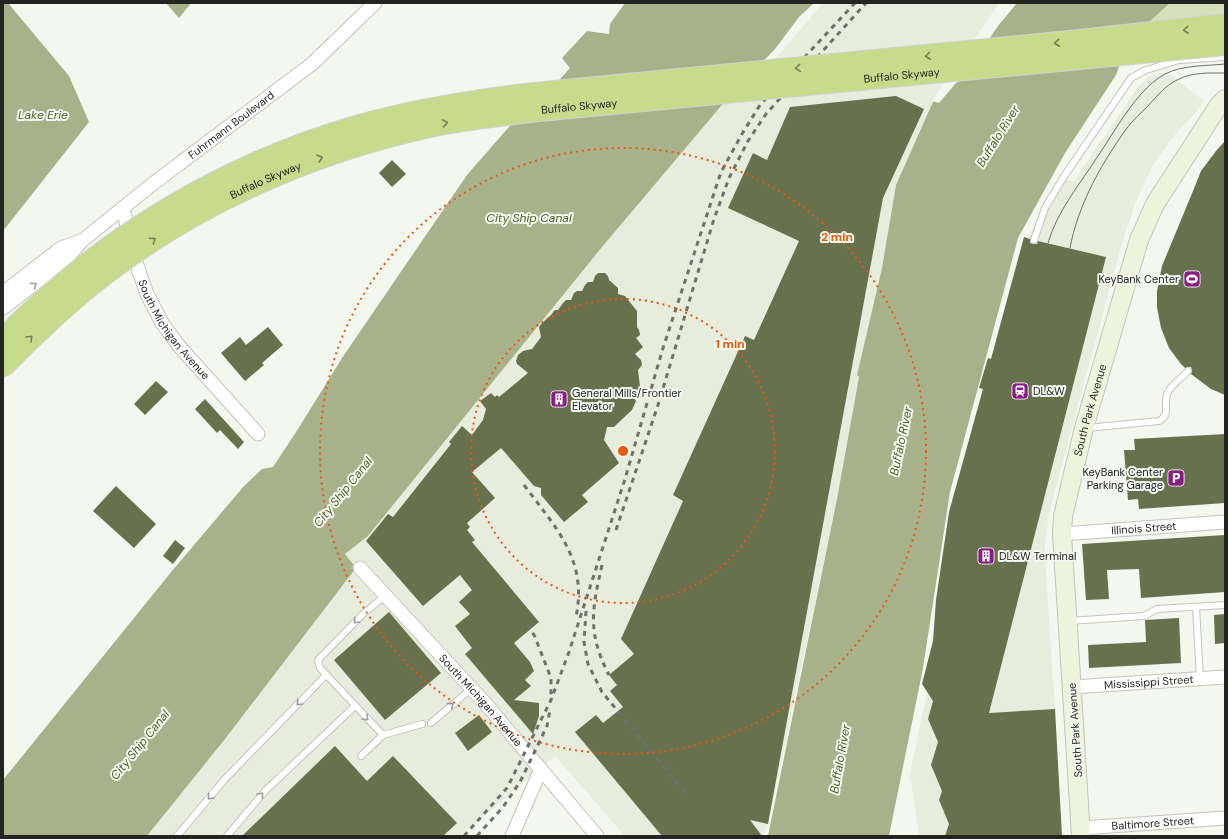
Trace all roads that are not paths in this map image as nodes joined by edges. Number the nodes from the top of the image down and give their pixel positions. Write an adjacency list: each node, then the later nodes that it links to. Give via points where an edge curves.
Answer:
1 (375, 3): 6 (street, Fuhrmann Boulevard, via 313,63)
2 (1225, 25): 11 (highway, Buffalo Skyway, one-way to 11, bridge, via 524,95 449,105 401,115 307,143 232,175 176,204 68,279)
3 (1225, 44): 12 (highway, Buffalo Skyway, one-way to 3, bridge, via 31,337 90,285 161,234 241,191 303,164 397,134 440,124 539,110)
4 (1225, 58): 8 (lane, via 1179,60 1146,70 1131,78 1059,184 1045,208)
5 (1222, 102): 14 (street, South Park Avenue, via 1155,204 1139,240)
6 (123, 208): 7 (street, Fuhrmann Boulevard); 15 (street, South Michigan Avenue, via 134,257 147,294 162,323 179,346)
7 (83, 240): 9 (street, Fuhrmann Boulevard, via 61,248); 10 (street, Fuhrmann Boulevard, one-way to 7, via 65,260)
8 (1034, 240)
9 (3, 293)
10 (3, 308)
11 (3, 340)
12 (3, 366)
13 (1188, 371): 14 (lane, via 1168,391 1163,419)
14 (1084, 428): 17 (street, South Park Avenue, via 1063,516)
15 (258, 434)
16 (1225, 522): 17 (street, Illinois Street)
17 (1062, 534): 22 (street, South Park Avenue)
18 (360, 568): 19 (street, South Michigan Avenue)
19 (386, 596): 23 (lane, one-way to 23, via 364,613 318,660); 27 (street, South Michigan Avenue)
20 (1225, 605): 21 (lane)
21 (1196, 607): 22 (lane, via 1157,609 1144,616); 25 (lane)
22 (1068, 621): 26 (street, South Park Avenue)
23 (326, 675): 28 (lane); 36 (lane, one-way to 36, via 225,779)
24 (1225, 677): 25 (street, Mississippi Street)
25 (1200, 679): 26 (street, Mississippi Street)
26 (1072, 687): 35 (street, South Park Avenue)
27 (472, 688): 29 (lane, one-way to 27); 33 (street, South Michigan Avenue)
28 (355, 706): 31 (lane, one-way to 31); 37 (lane, one-way to 28, via 265,791)
29 (431, 723)
30 (422, 724): 31 (lane)
31 (384, 735): 32 (lane)
32 (361, 756)
33 (541, 769): 38 (street); 39 (street, South Michigan Avenue)
34 (1225, 818): 35 (street, Baltimore Street)
35 (1081, 832)
36 (177, 836)
37 (227, 836)
38 (512, 836)
39 (597, 836)

